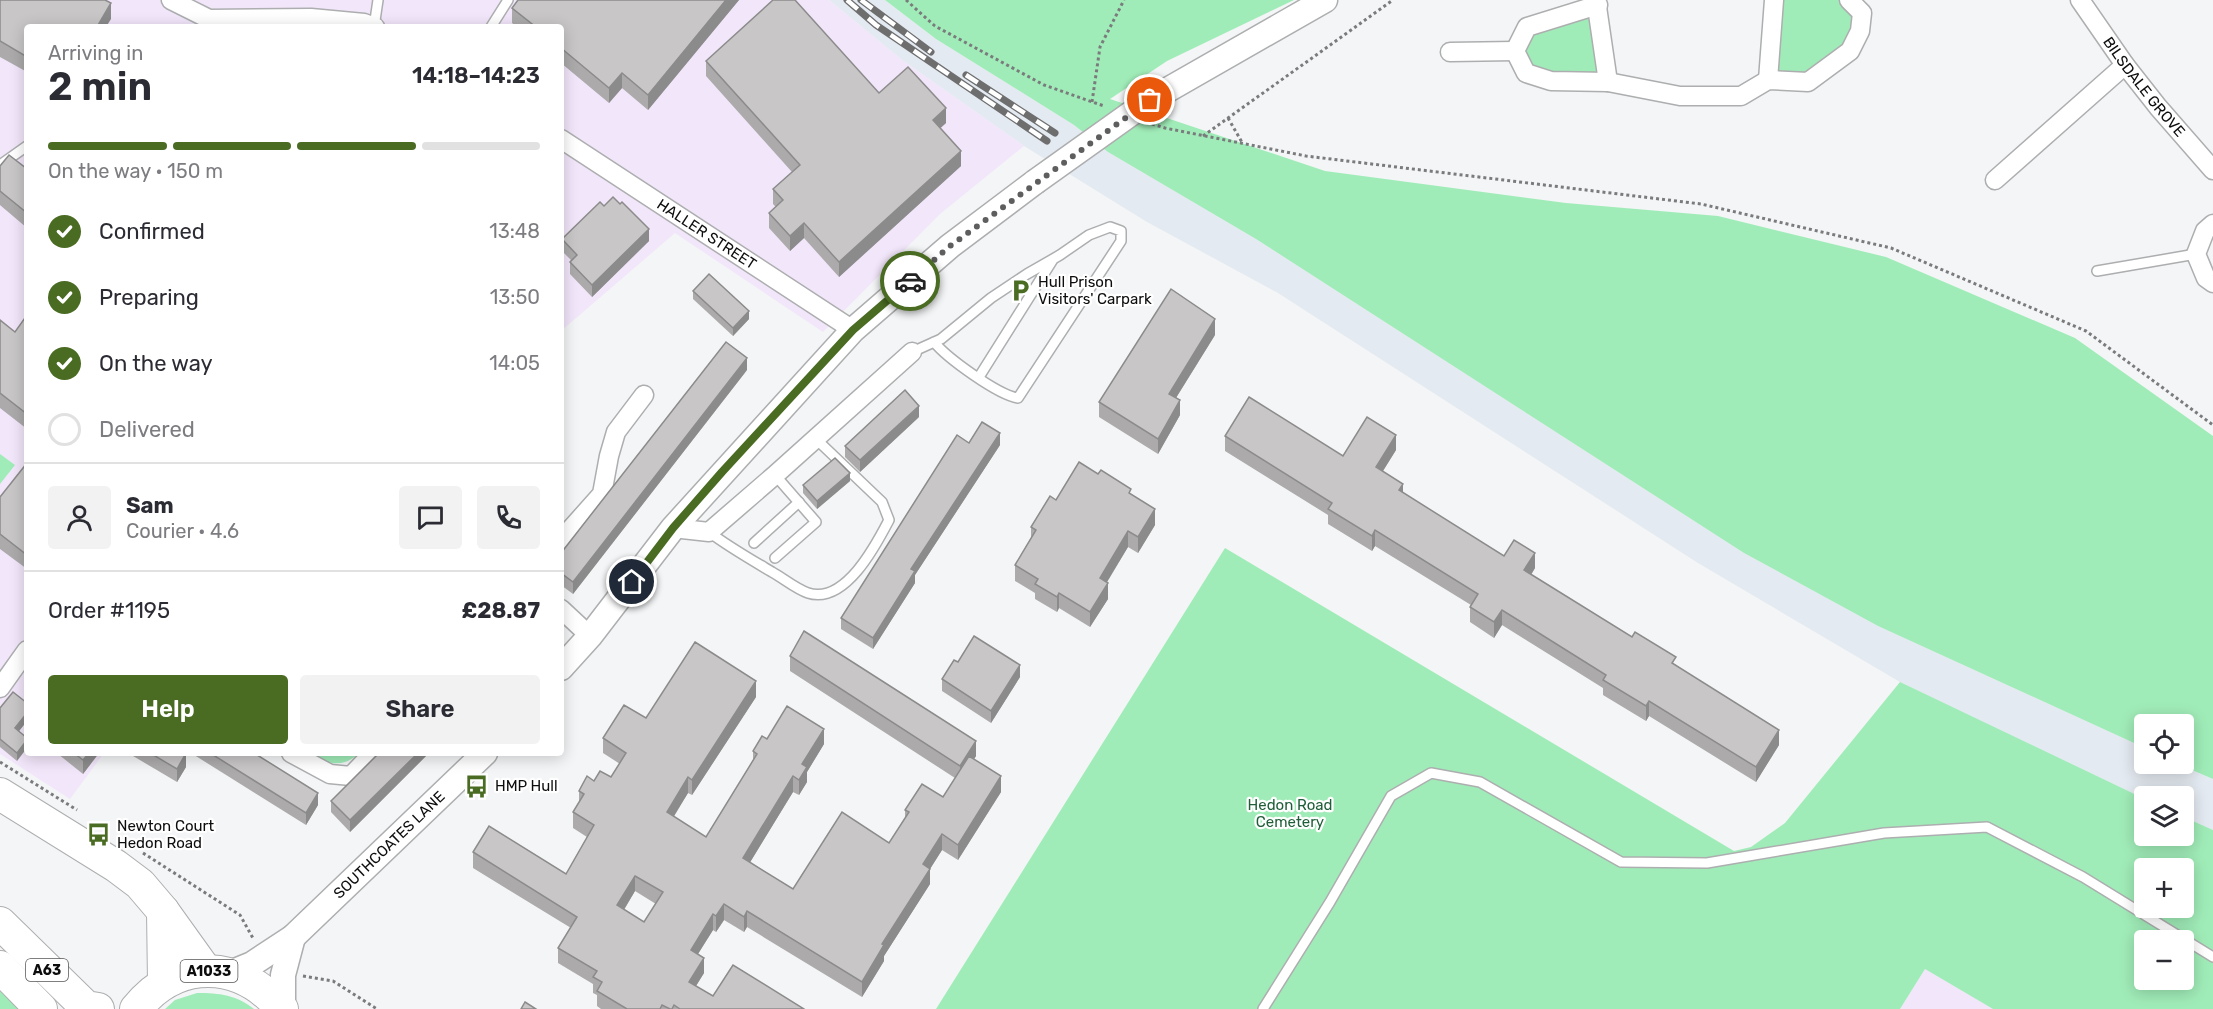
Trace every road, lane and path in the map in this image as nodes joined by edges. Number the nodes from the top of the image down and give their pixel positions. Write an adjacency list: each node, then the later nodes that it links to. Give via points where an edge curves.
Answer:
1 (171, 0): 12 (street)
2 (378, 0): 14 (lane)
3 (508, 0): 15 (lane)
4 (906, 0): 21 (path, via 935,26 1044,84)
5 (1124, 0): 21 (path, via 1100,47)
6 (1325, 0): 23 (street)
7 (1393, 0): 24 (path)
8 (1774, 0): 19 (street)
9 (1849, 0): 19 (street, via 1862,13 1860,31 1850,51 1808,82)
10 (2080, 0): 18 (street, BILSDALE GROVE)
11 (1597, 2): 16 (street, via 1527,27); 20 (street)
12 (199, 22): 13 (street, via 311,18)
13 (356, 24)
14 (372, 24)
15 (493, 24)
16 (1515, 51): 17 (street); 20 (street, via 1526,73 1551,81)
17 (1450, 52)
18 (2125, 65): 30 (street, BILSDALE GROVE); 31 (street)
19 (1768, 80): 20 (street, via 1741,96 1680,96)
20 (1608, 82)
21 (1092, 102): 22 (path)
22 (1113, 110)
23 (1147, 110): 25 (path, via 1165,128); 37 (street, bridge, via 1035,182 950,246)
24 (1228, 118): 25 (path); 27 (path)
25 (1203, 136): 27 (path)
26 (564, 142): 37 (street, HALLER STREET)
27 (1244, 144): 42 (path, via 1306,156 1701,204 1890,248 2085,331)
28 (24, 149): 29 (lane)
29 (0, 165)
30 (2213, 170)
31 (1995, 180)
32 (2213, 224): 33 (street, via 2205,231)
33 (2196, 254): 35 (lane); 36 (street, via 2206,278)
34 (1054, 259): 38 (lane, via 991,298); 40 (lane); 40 (lane, via 1089,235 1110,227 1121,231 1121,241 1113,255 1018,398 1000,392)
35 (2097, 271)
36 (2213, 283)
37 (853, 330): 46 (street)
38 (934, 342): 39 (lane); 40 (lane, via 944,354)
39 (912, 352): 43 (street)
40 (979, 377)
41 (644, 395): 48 (street, via 616,432 602,494)
42 (2213, 425)
43 (816, 439): 44 (street); 47 (lane, via 882,502 889,520 875,547 848,580 826,593 809,594)
44 (776, 475): 45 (lane); 47 (street)
45 (799, 502): 49 (lane); 50 (lane, via 816,522)
46 (673, 528): 47 (street); 52 (street)
47 (709, 532)
48 (564, 537)
49 (754, 543)
50 (775, 558)
51 (564, 612): 52 (street)
52 (590, 636): 54 (street)
53 (24, 654): 55 (street)
54 (564, 665)
55 (0, 688)
56 (297, 756): 57 (street, via 330,774 351,776)
57 (370, 756)
58 (482, 756): 65 (street, SOUTHCOATES LANE)
59 (0, 762): 61 (path)
60 (0, 794): 63 (highway, A1033, via 140,884)
61 (82, 814)
62 (141, 852): 66 (path, via 240,915)
63 (163, 911): 69 (highway, A1033); 71 (highway, A1033)
64 (0, 923): 73 (highway, A63, via 86,1007)
65 (293, 937): 66 (street, SOUTHCOATES LANE); 70 (street)
66 (263, 956): 69 (street, SOUTHCOATES LANE)
67 (2213, 957): 77 (lane, via 2083,877 1987,827 1884,833 1707,863 1621,862 1480,782 1431,773 1391,796)
68 (0, 967): 72 (highway, A63)
69 (218, 972): 71 (highway, A1033, via 184,974); 75 (highway, A1033, via 250,981 269,993)
70 (283, 975): 75 (street); 76 (path, via 333,981)
71 (164, 983): 74 (highway, A1033)
72 (41, 1009)
73 (98, 1009)
74 (136, 1009)
75 (283, 1009)
76 (377, 1009)
77 (1263, 1009)

